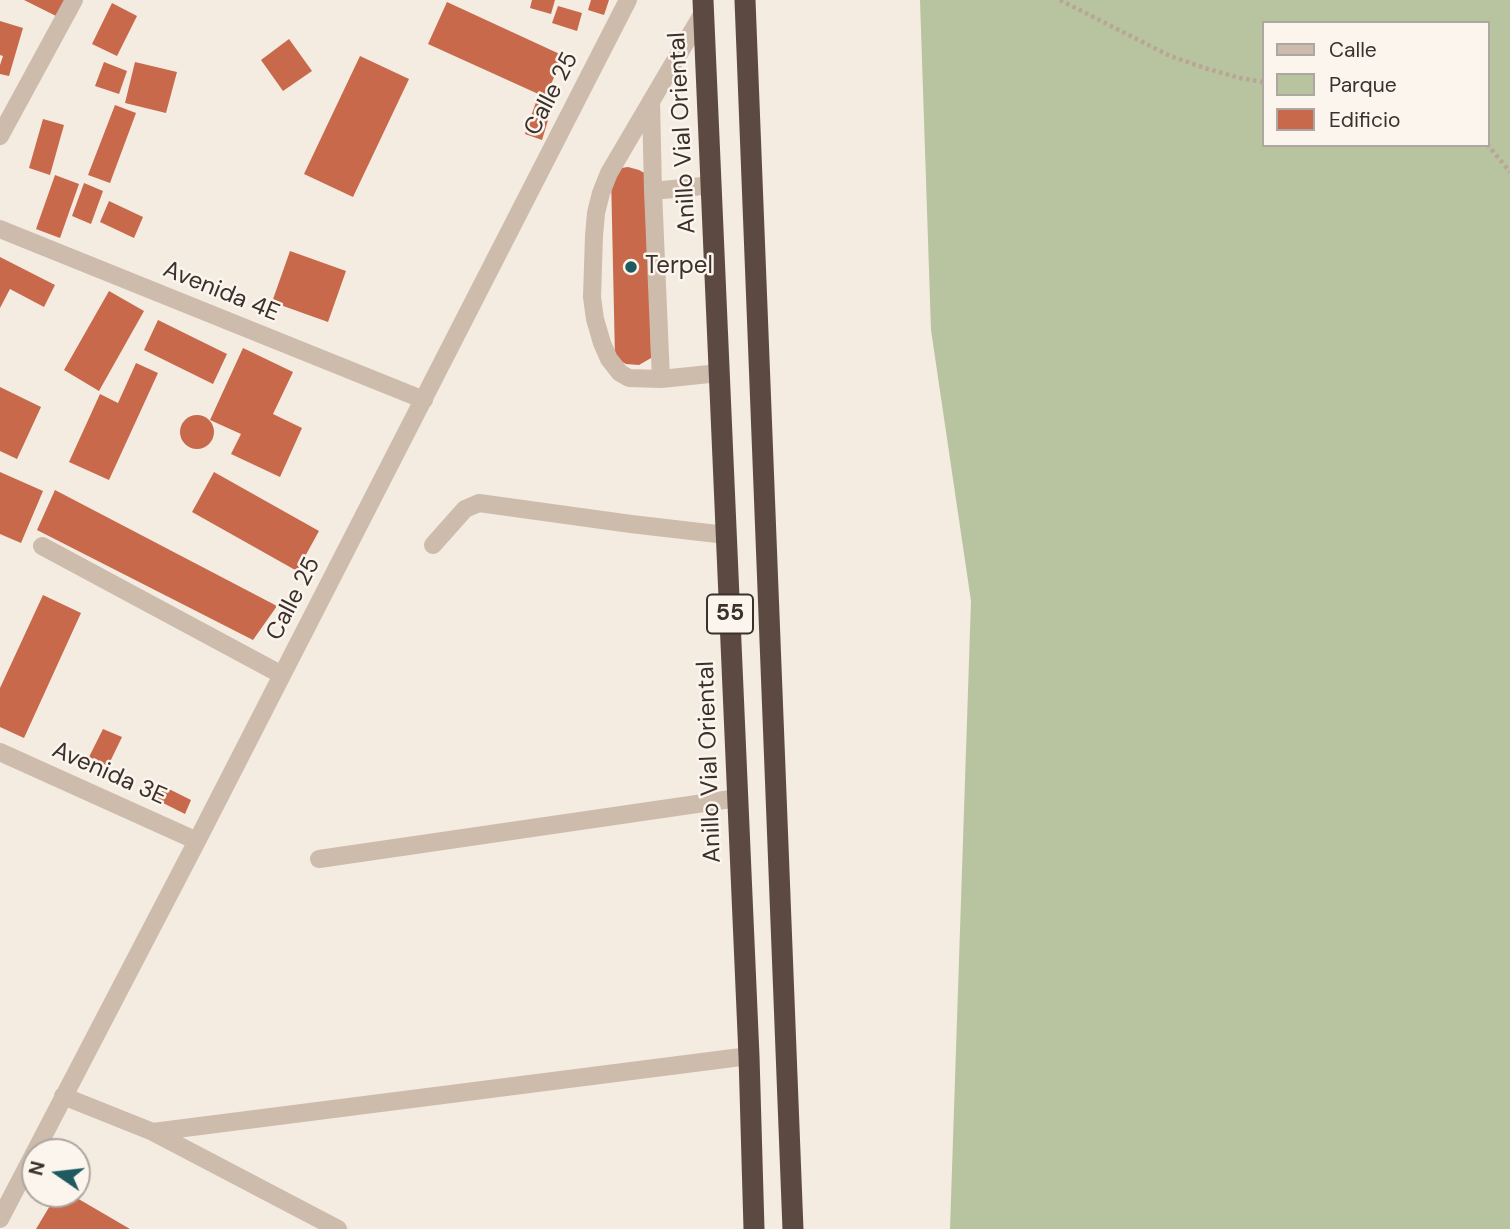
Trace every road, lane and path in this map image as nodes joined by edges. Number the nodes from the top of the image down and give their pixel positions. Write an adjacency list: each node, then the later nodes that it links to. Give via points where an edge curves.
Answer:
1 (74, 0): 8 (street)
2 (628, 0): 16 (street, Calle 25)
3 (745, 0): 31 (highway, 55)
4 (1060, 0): 6 (path, via 1170,56)
5 (703, 7): 7 (street); 11 (highway, Anillo Vial Oriental / 55)
6 (1262, 82)
7 (651, 101): 12 (street); 15 (street, via 618,154 601,193 592,297 602,343 620,373 629,378)
8 (0, 136)
9 (1489, 146): 10 (path)
10 (1510, 172)
11 (712, 185): 12 (street); 14 (highway, Anillo Vial Oriental / 55)
12 (653, 191): 15 (street)
13 (0, 229): 16 (street, Avenida 4E)
14 (719, 373): 15 (street); 17 (highway, Anillo Vial Oriental / 55)
15 (661, 379)
16 (424, 400): 20 (street, Calle 25)
17 (726, 535): 18 (street, via 479,503 465,509); 22 (highway, Anillo Vial Oriental / 55)
18 (433, 545)
19 (42, 546): 20 (street)
20 (282, 675): 23 (street, Calle 25)
21 (0, 752): 23 (street, Avenida 3E)
22 (738, 798): 24 (street); 25 (highway, Anillo Vial Oriental / 55)
23 (197, 841): 26 (street, Calle 25)
24 (319, 859)
25 (749, 1056): 27 (street); 30 (highway, Anillo Vial Oriental / 55)
26 (63, 1096): 27 (street); 28 (street, Calle 25)
27 (153, 1132): 29 (street)
28 (0, 1219)
29 (338, 1229)
30 (754, 1229)
31 (793, 1229)

